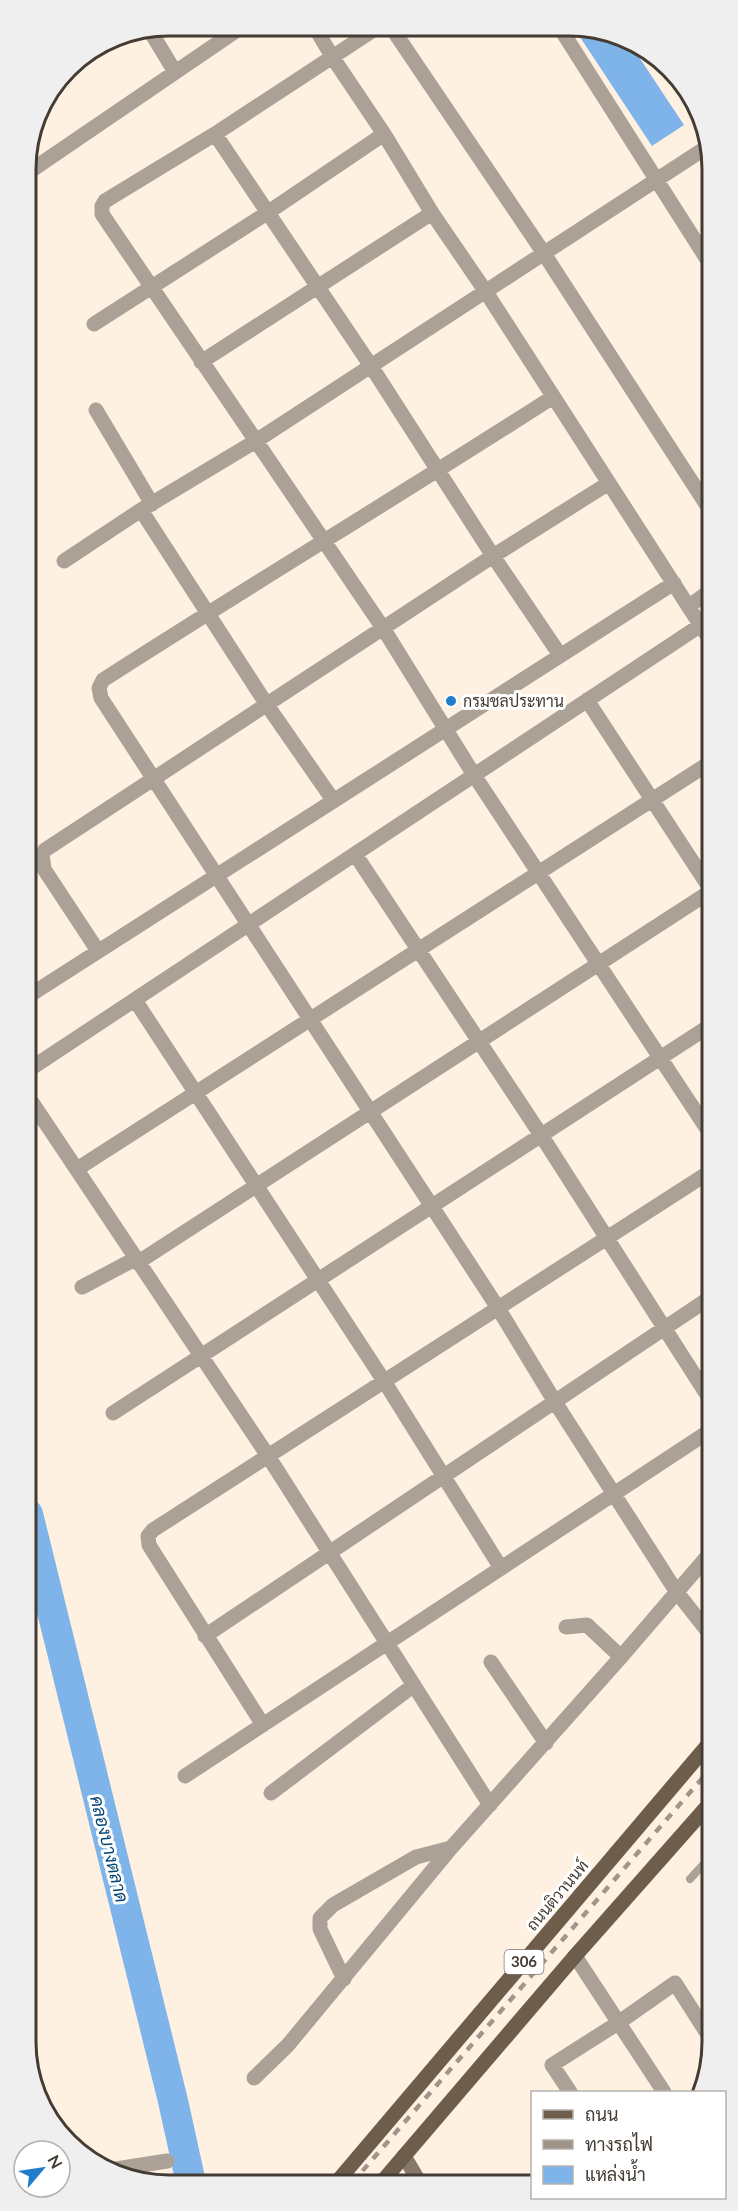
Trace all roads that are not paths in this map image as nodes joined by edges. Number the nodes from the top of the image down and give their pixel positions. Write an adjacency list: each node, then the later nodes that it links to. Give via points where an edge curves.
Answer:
1 (228, 36): 8 (street)
2 (320, 36): 7 (street)
3 (365, 36): 7 (street)
4 (398, 36): 16 (street)
5 (565, 36): 13 (street)
6 (154, 37): 8 (street)
7 (333, 58): 9 (street); 10 (street)
8 (175, 72): 12 (street)
9 (215, 134): 14 (street); 18 (street, via 102,206 102,214)
10 (384, 134): 14 (street); 15 (street)
11 (701, 151): 13 (street)
12 (36, 167)
13 (656, 181): 16 (street); 17 (street)
14 (267, 213): 18 (street); 19 (street)
15 (432, 213): 19 (street); 20 (street)
16 (543, 252): 20 (street); 29 (street)
17 (702, 252)
18 (152, 287): 21 (street); 22 (street)
19 (318, 287): 22 (street); 23 (street)
20 (486, 292): 23 (street); 24 (street)
21 (94, 324)
22 (201, 362): 26 (street)
23 (371, 366): 26 (street); 27 (street)
24 (553, 397): 27 (street); 28 (street)
25 (96, 410): 30 (street)
26 (256, 441): 30 (street); 31 (street)
27 (438, 471): 31 (street); 32 (street)
28 (609, 483): 32 (street); 34 (street)
29 (702, 498)
30 (147, 507): 33 (street); 37 (street)
31 (324, 541): 37 (street); 39 (street)
32 (493, 556): 39 (street); 41 (street)
33 (64, 561)
34 (674, 583): 36 (street); 41 (street)
35 (702, 596): 36 (street)
36 (688, 606): 38 (street)
37 (207, 613): 43 (street); 47 (street, via 104,680 99,688 101,698)
38 (700, 625): 40 (street); 42 (street)
39 (382, 628): 43 (street); 44 (street)
40 (702, 628)
41 (560, 655): 44 (street)
42 (587, 700): 46 (street); 48 (street)
43 (267, 705): 47 (street); 49 (street)
44 (444, 729): 46 (street); 49 (street)
45 (702, 768): 48 (street)
46 (474, 775): 50 (street); 51 (street)
47 (154, 777): 52 (street); 57 (street, via 42,854 44,870)
48 (653, 799): 51 (street); 53 (street)
49 (333, 800): 52 (street)
50 (355, 854): 55 (street); 56 (street)
51 (538, 872): 56 (street); 58 (street)
52 (218, 875): 55 (street); 57 (street)
53 (702, 877)
54 (702, 897): 58 (street)
55 (249, 925): 60 (street); 61 (street)
56 (419, 949): 61 (street); 63 (street)
57 (98, 951): 59 (street)
58 (597, 965): 63 (street); 64 (street)
59 (36, 991)
60 (135, 1000): 65 (street); 66 (street)
61 (311, 1019): 66 (street); 68 (street)
62 (702, 1031): 64 (street)
63 (478, 1042): 68 (street); 70 (street)
64 (659, 1058): 69 (street); 70 (street)
65 (36, 1065)
66 (196, 1093): 71 (street); 73 (street)
67 (36, 1108): 71 (street)
68 (369, 1113): 73 (street); 74 (street)
69 (702, 1122)
70 (541, 1135): 74 (street); 75 (street)
71 (77, 1170): 76 (street)
72 (702, 1177): 75 (street)
73 (255, 1186): 76 (street); 77 (street)
74 (431, 1207): 77 (street); 80 (street)
75 (608, 1237): 80 (street); 81 (street)
76 (136, 1261): 78 (street); 82 (street)
77 (317, 1280): 82 (street); 83 (street)
78 (82, 1287)
79 (702, 1303): 81 (street)
80 (498, 1308): 83 (street); 85 (street)
81 (664, 1329): 84 (street); 85 (street)
82 (200, 1356): 86 (street); 88 (street)
83 (384, 1381): 88 (street); 89 (street)
84 (702, 1387)
85 (555, 1402): 89 (street); 90 (street)
86 (113, 1413)
87 (702, 1436): 90 (street)
88 (268, 1456): 91 (street); 97 (street, via 148,1536 149,1545)
89 (442, 1477): 91 (street); 93 (street)
90 (614, 1494): 93 (street); 94 (street)
91 (328, 1553): 97 (street); 98 (street)
92 (702, 1562): 94 (street)
93 (501, 1568): 98 (street)
94 (676, 1591): 95 (street); 99 (street)
95 (702, 1624)
96 (566, 1627): 99 (street, via 586,1625)
97 (205, 1636): 102 (street)
98 (387, 1643): 101 (street); 102 (street)
99 (621, 1657): 103 (street)
100 (491, 1662): 103 (street)
101 (414, 1684): 106 (street); 107 (street)
102 (263, 1725): 105 (street)
103 (546, 1743): 107 (street)
104 (702, 1752): 122 (main road, ถนนติวานนท์ / 306)
105 (185, 1776)
106 (271, 1792)
107 (490, 1805): 109 (street)
108 (702, 1812): 112 (main road, 306)
109 (450, 1848): 113 (street); 113 (street, via 416,1857 333,1905 320,1918 320,1929)
110 (702, 1866): 111 (lane)
111 (690, 1879)
112 (575, 1956): 114 (street); 119 (main road, 306)
113 (344, 1978): 116 (street, via 288,2045)
114 (618, 2023): 115 (street, via 675,1983); 117 (street, via 552,2065); 118 (street)
115 (702, 2025)
116 (254, 2078)
117 (569, 2091)
118 (663, 2091)
119 (404, 2156): 123 (main road, 306); 124 (street)
120 (167, 2161): 121 (street)
121 (125, 2168)
122 (343, 2175)
123 (388, 2175)
124 (415, 2175)

